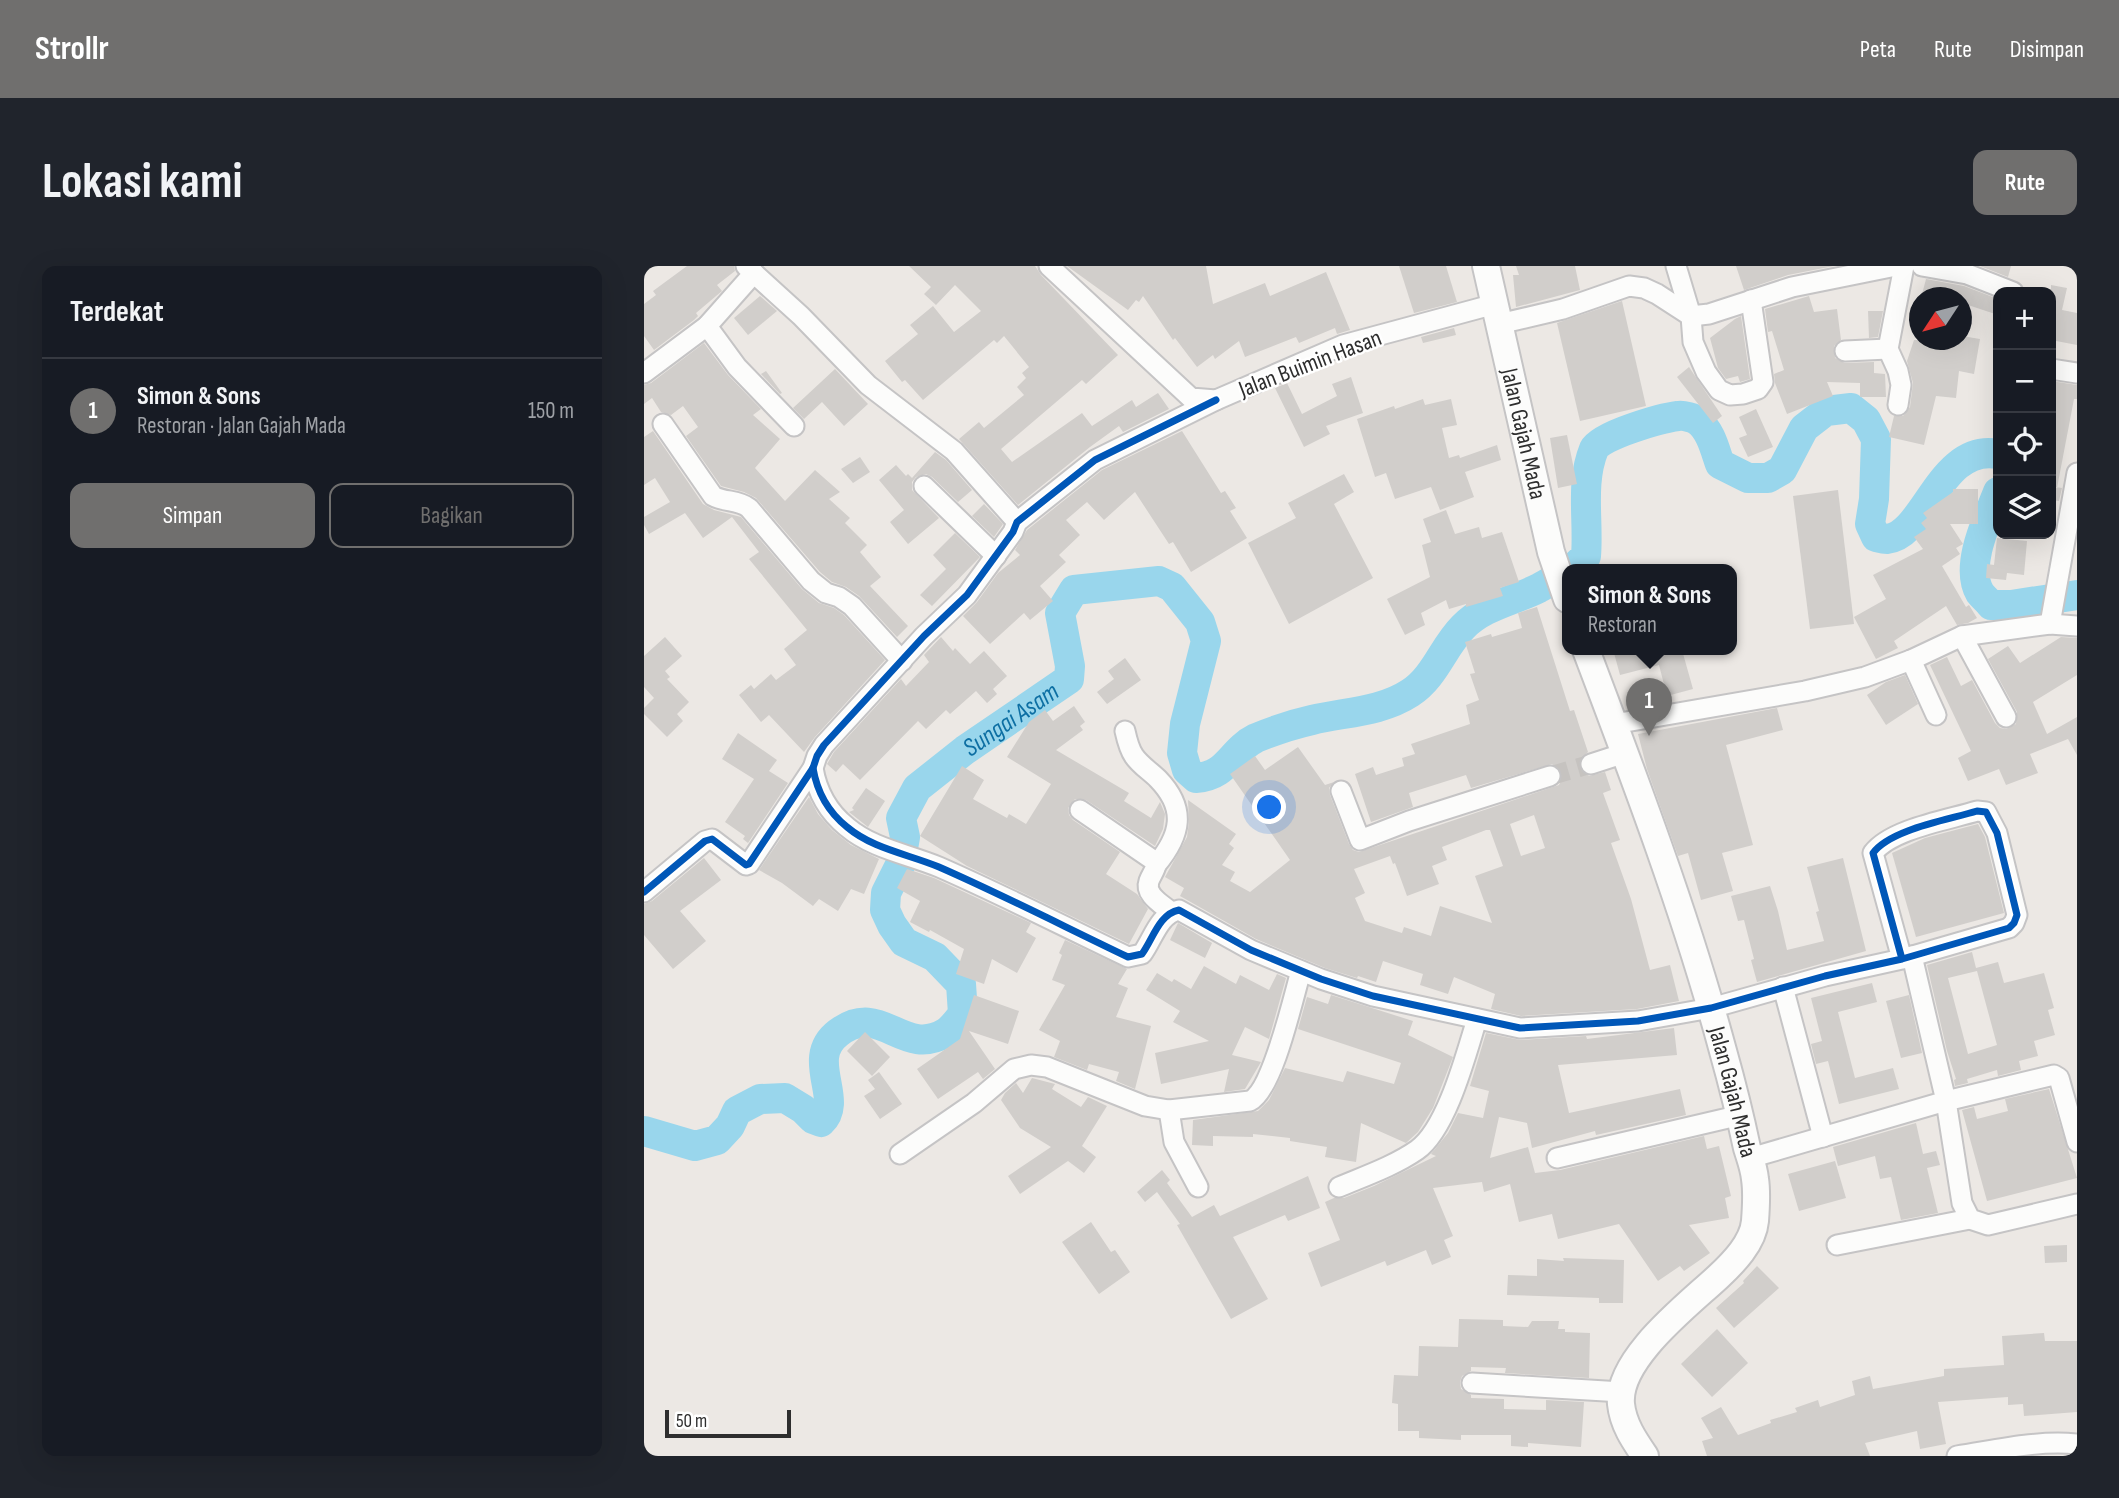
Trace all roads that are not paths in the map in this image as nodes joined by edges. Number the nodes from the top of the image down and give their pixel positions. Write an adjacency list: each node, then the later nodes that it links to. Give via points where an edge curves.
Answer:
1 (1049, 266): 18 (street, Jalan Buimin Hasan, via 1191,398)
2 (1486, 266): 10 (main road, Jalan Gajah Mada)
3 (1676, 266): 11 (street)
4 (1896, 266): 9 (street)
5 (1904, 266): 13 (street)
6 (1922, 266): 8 (street, via 1967,274)
7 (750, 270): 12 (street); 25 (street, via 868,385 954,451)
8 (2000, 287)
9 (1751, 300): 11 (street); 11 (street, via 1763,382 1743,394 1724,394 1706,372 1693,342)
10 (1497, 314): 11 (street, Jalan Buimin Hasan, via 1563,309 1629,286 1657,294); 18 (street, Jalan Buimin Hasan, via 1343,345); 27 (main road, Jalan Gajah Mada, via 1550,552)
11 (1691, 316)
12 (707, 326): 16 (street); 21 (street, via 737,367)
13 (1888, 349): 14 (street); 19 (street, via 1901,384)
14 (1845, 351)
15 (2056, 370): 17 (street)
16 (644, 373)
17 (2077, 373)
18 (1216, 400): 25 (street, via 1096,460)
19 (1898, 405)
20 (663, 424): 33 (street, via 713,496 749,508 811,581 852,606)
21 (794, 426)
22 (2077, 473): 24 (street)
23 (924, 486): 26 (street)
24 (2073, 520): 28 (street)
25 (1017, 522): 26 (street)
26 (996, 556): 33 (street, via 967,595)
27 (1562, 585)
28 (2051, 618): 29 (street); 30 (street)
29 (2077, 626)
30 (1962, 636): 32 (street); 35 (street)
31 (1588, 655): 36 (main road, Jalan Gajah Mada)
32 (1911, 660): 34 (street); 36 (street, via 1805,691)
33 (902, 661): 40 (street, via 824,745)
34 (1936, 715)
35 (2006, 717)
36 (1614, 724): 38 (main road, Jalan Gajah Mada)
37 (1125, 731): 44 (street, via 1129,748 1161,782 1180,820 1169,850)
38 (1625, 753): 39 (street); 50 (main road, Jalan Gajah Mada)
39 (1591, 764)
40 (813, 768): 45 (street, via 749,864 712,839); 46 (street, via 816,785 834,815 863,839 915,857 1128,957 1142,954)
41 (1550, 776): 42 (street, via 1360,840)
42 (1340, 791)
43 (1080, 810): 44 (street)
44 (1157, 865): 46 (street, via 1148,891)
45 (644, 892)
46 (1171, 912): 48 (street, via 1179,911)
47 (1907, 957): 47 (street, via 1873,853 1879,845 1903,834 1986,812 1997,833 2017,915 2014,923); 49 (street); 52 (street)
48 (1301, 971): 51 (street, via 1373,996); 53 (street, via 1261,1094 1250,1101)
49 (1783, 987): 50 (street); 55 (street)
50 (1711, 1008): 51 (street, via 1638,1021 1520,1028); 54 (main road, Jalan Gajah Mada)
51 (1477, 1019): 61 (street, via 1458,1080 1428,1140 1401,1159)
52 (1946, 1101): 55 (street); 56 (street, via 2054,1075); 63 (street, via 1962,1203)
53 (1168, 1110): 57 (street, via 1145,1107 1047,1067 1031,1065 1014,1069); 60 (street, via 1174,1142)
54 (1741, 1115): 58 (street); 59 (main road, Jalan Gajah Mada)
55 (1823, 1137): 59 (street)
56 (2077, 1142)
57 (900, 1154)
58 (1557, 1158)
59 (1750, 1158): 66 (main road, Jalan Gajah Mada, via 1756,1180 1755,1225 1747,1245 1661,1331 1629,1369)
60 (1198, 1187)
61 (1339, 1187)
62 (2077, 1204): 63 (street, via 1988,1225)
63 (1970, 1219): 64 (street)
64 (1837, 1245)
65 (1472, 1382): 66 (street)
66 (1622, 1392): 68 (main road, via 1625,1420)
67 (2077, 1444): 69 (street)
68 (1645, 1456)
69 (1957, 1456)

